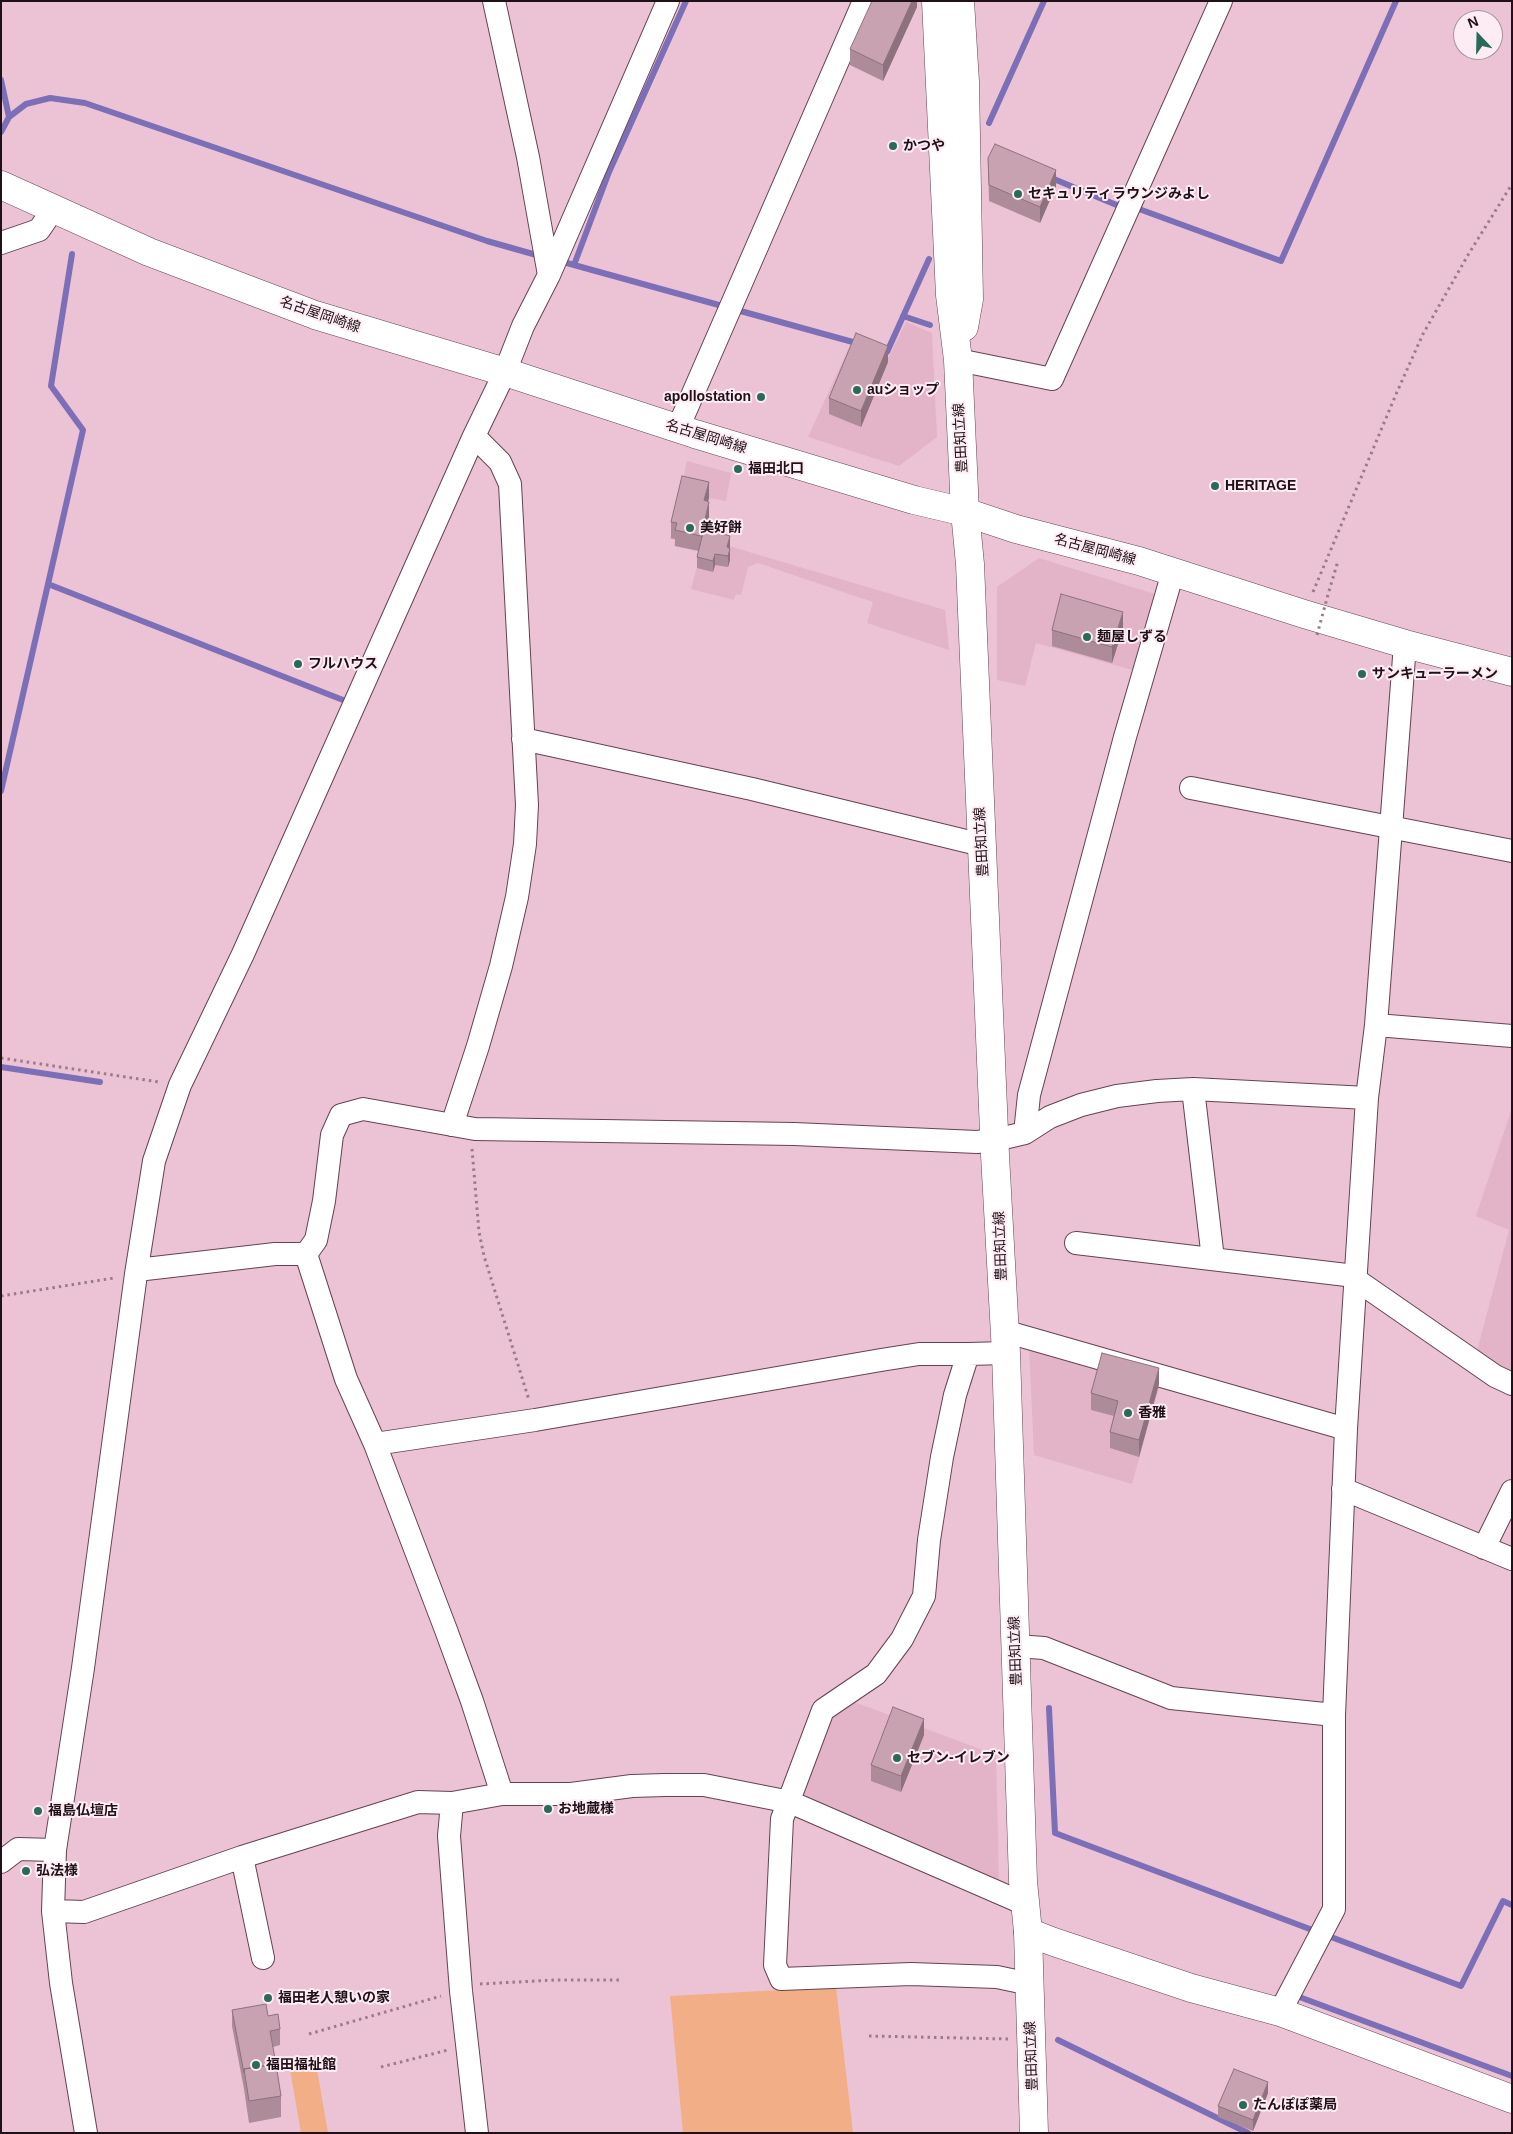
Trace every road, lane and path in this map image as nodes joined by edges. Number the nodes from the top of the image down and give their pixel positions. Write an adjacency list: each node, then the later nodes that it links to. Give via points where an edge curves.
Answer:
1 (494, 1): 11 (street, via 528,157)
2 (668, 1): 11 (street)
3 (864, 1): 14 (street)
4 (936, 1): 12 (main road, 豊田知立線, via 950,295)
5 (960, 1): 12 (main road, 豊田知立線, via 965,82 969,299)
6 (1221, 1): 12 (street, via 1052,379)
7 (1512, 184): 19 (path, via 1423,334 1397,392)
8 (1, 185): 9 (main road, 名古屋岡崎線)
9 (54, 208): 10 (street, via 40,230); 13 (main road, 名古屋岡崎線, via 149,252 315,315)
10 (1, 243)
11 (549, 275): 13 (street, via 523,326)
12 (958, 360): 16 (main road, 豊田知立線)
13 (505, 372): 14 (main road, 名古屋岡崎線); 15 (street)
14 (678, 428): 16 (main road, 名古屋岡崎線, via 914,500)
15 (474, 436): 22 (street, via 500,462 510,484); 30 (street, via 243,954)
16 (965, 512): 18 (main road, 名古屋岡崎線, via 1016,530); 25 (main road, 豊田知立線)
17 (1338, 561): 19 (path, bridge, via 1329,591)
18 (1173, 572): 19 (main road, 名古屋岡崎線); 35 (street, via 1029,1094)
19 (1310, 624): 20 (main road, 名古屋岡崎線)
20 (1405, 644): 21 (main road, 名古屋岡崎線); 24 (street)
21 (1512, 672)
22 (523, 739): 25 (street); 33 (street, via 526,844 517,897 499,975)
23 (1191, 788): 24 (street)
24 (1391, 827): 26 (street); 27 (street)
25 (982, 845): 36 (main road, 豊田知立線)
26 (1512, 851)
27 (1376, 1025): 28 (street); 32 (street)
28 (1512, 1036)
29 (1, 1058): 30 (path)
30 (180, 1086): 40 (street, via 154,1161)
31 (1193, 1089): 32 (street); 35 (street, via 1117,1096 1081,1105 1050,1117); 39 (street)
32 (1367, 1098): 41 (street)
33 (452, 1125): 34 (street); 38 (street, via 362,1109 341,1116 332,1135 316,1240)
34 (475, 1129): 36 (street); 46 (path, via 472,1147 479,1232)
35 (1025, 1133): 36 (street)
36 (995, 1140): 43 (main road, 豊田知立線)
37 (1076, 1243): 39 (street)
38 (306, 1254): 40 (street, via 275,1254); 48 (street, via 346,1379)
39 (1213, 1259): 41 (street)
40 (137, 1272): 42 (path); 58 (street, via 83,1668)
41 (1355, 1278): 45 (street, via 1495,1376); 47 (street)
42 (1, 1296)
43 (1005, 1342): 44 (street); 47 (street); 53 (main road, 豊田知立線)
44 (968, 1354): 46 (street, via 919,1354 872,1361); 56 (street, via 955,1395 942,1457 924,1596 902,1639 876,1674 823,1710)
45 (1512, 1384)
46 (534, 1420): 48 (street)
47 (1346, 1428): 49 (street)
48 (375, 1444): 55 (street, via 472,1701)
49 (1343, 1488): 51 (street); 54 (street)
50 (1512, 1490): 51 (street)
51 (1484, 1548): 52 (street)
52 (1512, 1560)
53 (1016, 1646): 54 (street, via 1044,1648 1171,1698); 61 (main road, 豊田知立線)
54 (1334, 1715): 68 (street, via 1334,1909)
55 (502, 1794): 56 (street, via 571,1794 632,1786 704,1785); 57 (street)
56 (790, 1802): 61 (street); 66 (street, via 782,1819 775,1965 781,1979 911,1974 997,1977)
57 (452, 1803): 59 (street, via 418,1802); 67 (street, via 449,1836)
58 (54, 1850): 60 (street, via 18,1848); 62 (street)
59 (242, 1857): 62 (street, via 84,1912); 64 (street)
60 (1, 1862)
61 (1026, 1904): 63 (main road, 豊田知立線)
62 (53, 1911): 75 (street, via 61,1983)
63 (1028, 1932): 66 (main road, 豊田知立線); 68 (main road, via 1192,1988)
64 (263, 1958)
65 (620, 1980): 67 (path, via 554,1980)
66 (1030, 1984): 71 (main road, 豊田知立線)
67 (461, 1988): 69 (path); 72 (street)
68 (1280, 2012): 74 (main road)
69 (309, 2034)
70 (869, 2036): 71 (path)
71 (1032, 2040): 77 (main road, 豊田知立線)
72 (467, 2046): 73 (path); 76 (street)
73 (381, 2067)
74 (1512, 2099)
75 (86, 2133)
76 (476, 2133)
77 (1034, 2133)

